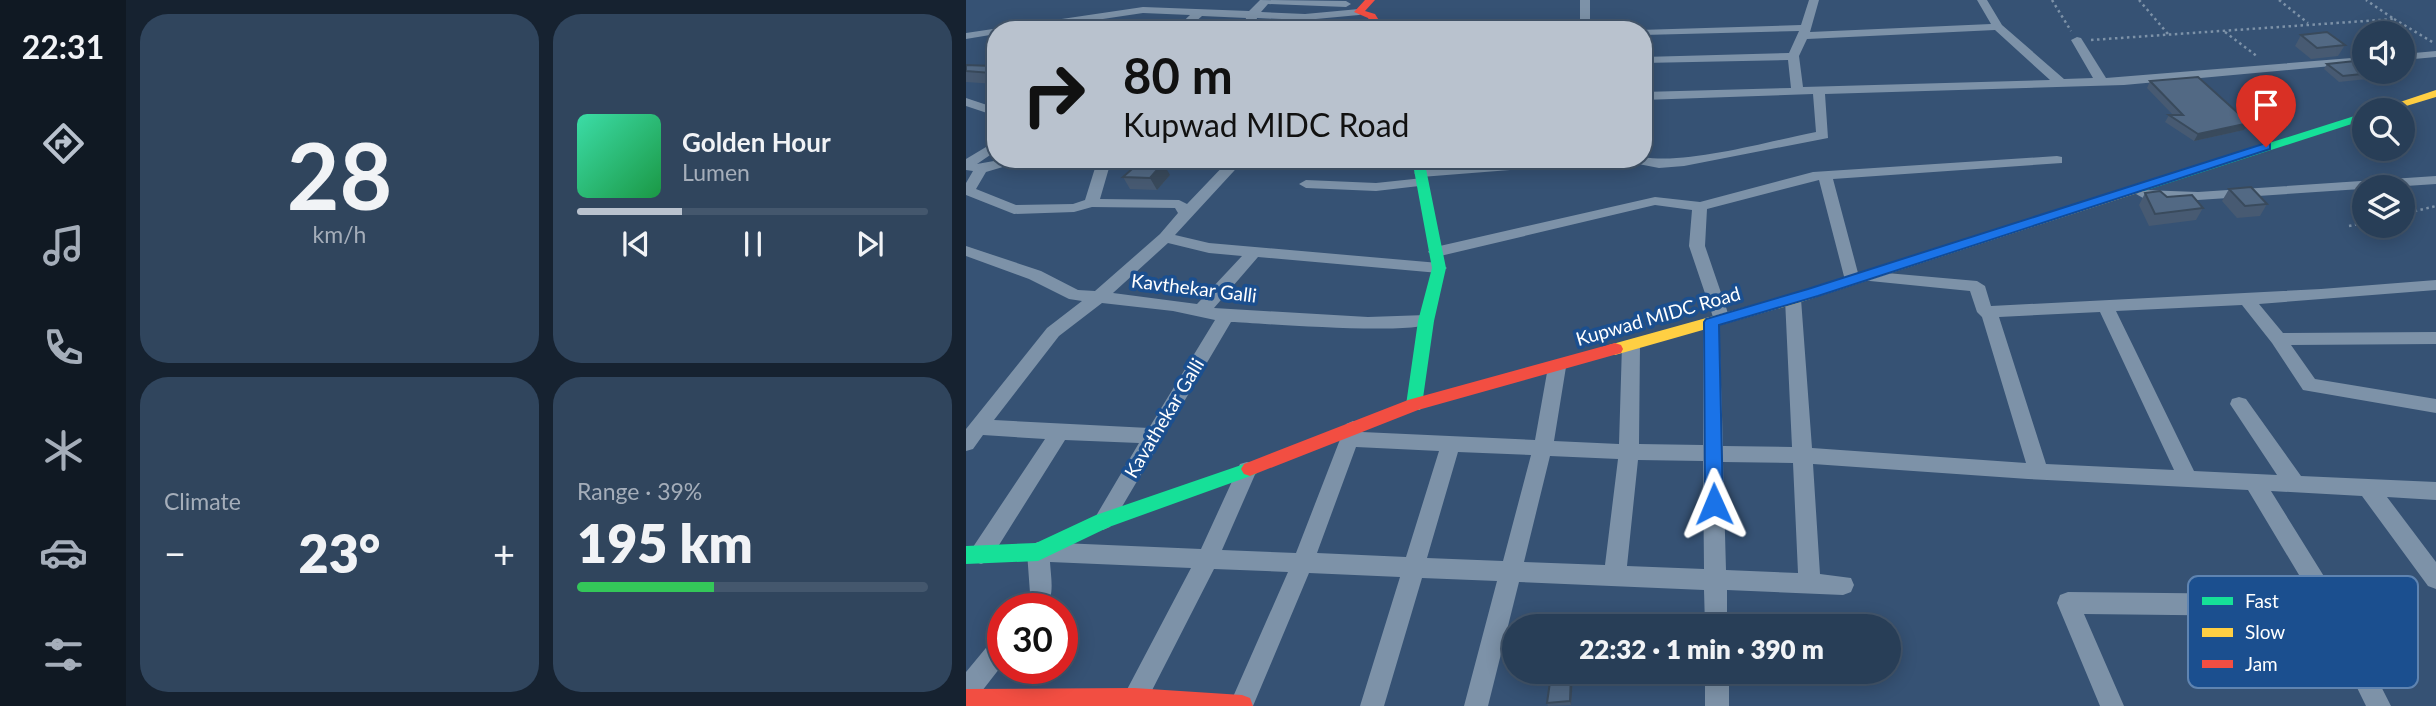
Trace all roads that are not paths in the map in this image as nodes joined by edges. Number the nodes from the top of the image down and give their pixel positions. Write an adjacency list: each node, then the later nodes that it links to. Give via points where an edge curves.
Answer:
1 (1132, 0): 7 (street)
2 (1585, 0): 14 (street)
3 (1814, 0): 18 (street)
4 (1983, 0): 15 (street)
5 (1265, 1): 6 (street); 9 (street)
6 (1366, 4): 9 (street, via 1305,17); 13 (main road)
7 (1123, 12): 8 (street); 10 (street)
8 (1199, 13): 9 (street); 11 (street)
9 (1252, 15): 12 (street)
10 (1064, 21)
11 (1190, 21)
12 (1250, 21)
13 (1375, 21)
14 (1585, 21)
15 (1998, 27): 18 (street); 31 (street)
16 (987, 32): 19 (street)
17 (1652, 32): 18 (street)
18 (1804, 32): 22 (street)
19 (966, 36)
20 (2077, 40): 30 (street)
21 (2436, 54): 23 (street)
22 (1793, 56): 24 (street); 32 (street)
23 (2415, 56)
24 (1652, 60)
25 (2352, 61): 30 (street)
26 (987, 68): 27 (street)
27 (966, 69)
28 (987, 70): 29 (street)
29 (966, 82)
30 (2104, 82): 31 (street)
31 (2062, 84): 33 (street)
32 (1798, 92): 33 (street); 35 (street)
33 (1819, 92): 42 (street, via 1823,135 1684,162)
34 (2436, 93): 36 (main road)
35 (1652, 96)
36 (2415, 100)
37 (966, 102): 38 (street)
38 (987, 109)
39 (2352, 120): 52 (main road, Kupwad MIDC Road)
40 (987, 153): 43 (street)
41 (2057, 160): 48 (street)
42 (1652, 163)
43 (971, 167): 51 (street)
44 (1102, 168): 53 (street)
45 (1229, 168): 55 (street)
46 (1476, 168): 47 (street)
47 (1421, 172): 50 (street, via 1376,187); 59 (main road)
48 (1825, 176): 54 (street); 60 (street)
49 (2436, 180): 52 (street, via 2197,196)
50 (1306, 184)
51 (967, 192): 53 (street, via 1014,210 1074,208)
52 (2118, 193): 60 (main road, Kupwad MIDC Road)
53 (1091, 202): 55 (street, via 1178,204)
54 (1700, 206): 59 (street, via 1655,201); 70 (street, via 1697,246)
55 (1186, 213): 56 (street)
56 (1165, 237): 58 (street, via 1209,248); 62 (street)
57 (966, 251): 62 (street, Kavthekar Galli, via 1035,275 1075,295)
58 (1254, 252): 59 (street); 66 (street)
59 (1438, 260): 69 (main road)
60 (1858, 278): 63 (main road, Kupwad MIDC Road); 67 (street, via 1977,286 1985,312)
61 (2436, 285): 64 (street)
62 (1099, 297): 66 (street, Kavthekar Galli); 78 (street, via 1053,332)
63 (1793, 299): 70 (main road, Kupwad MIDC Road); 87 (street)
64 (2246, 299): 65 (street); 72 (street)
65 (2106, 307): 67 (street); 90 (street)
66 (1201, 311): 68 (street, Kavthekar Galli)
67 (1989, 312): 89 (street)
68 (1226, 316): 69 (street, Kavthekar Galli); 81 (street, Kavathekar Galli)
69 (1426, 321): 76 (main road)
70 (1717, 321): 73 (main road, Kupwad MIDC Road); 86 (street)
71 (2436, 338): 72 (street)
72 (2278, 339): 77 (street, via 2309,385)
73 (1631, 345): 74 (main road, Kupwad MIDC Road); 85 (street)
74 (1556, 367): 76 (main road, Kupwad MIDC Road); 84 (street)
75 (2239, 404): 92 (street)
76 (1414, 405): 80 (main road, Kupwad MIDC Road)
77 (2436, 406)
78 (979, 427): 79 (street); 82 (street)
79 (1060, 432): 81 (street); 97 (street)
80 (1351, 434): 83 (street); 88 (main road, Kupwad MIDC Road); 99 (street)
81 (1152, 436): 95 (street, Kavathekar Galli)
82 (966, 443)
83 (1451, 444): 84 (street); 100 (street)
84 (1543, 447): 85 (street); 101 (street)
85 (1629, 452): 86 (street); 102 (street)
86 (1713, 453): 87 (street); 105 (street)
87 (1803, 455): 89 (street); 106 (street)
88 (1247, 470): 95 (main road, Kupwad MIDC Road); 98 (street)
89 (2038, 471): 90 (street)
90 (2188, 479): 91 (street)
91 (2254, 482): 92 (street); 103 (street)
92 (2295, 484): 93 (street)
93 (2367, 487): 94 (street); 104 (street)
94 (2436, 491)
95 (1103, 521): 96 (main road, Kupwad MIDC Road)
96 (1038, 552): 97 (main road, Kupwad MIDC Road); 98 (street); 108 (street)
97 (974, 554)
98 (1207, 560): 99 (street); 115 (street)
99 (1302, 564): 100 (street); 117 (street)
100 (1413, 568): 101 (street); 118 (street)
101 (1510, 572): 102 (street); 119 (street)
102 (1615, 576): 105 (street)
103 (2312, 576)
104 (2436, 579)
105 (1715, 580): 106 (street); 110 (street)
106 (1810, 584): 107 (street)
107 (1843, 585)
108 (1041, 593)
109 (2188, 604): 121 (street, via 2068,603)
110 (1716, 614)
111 (987, 665): 114 (street)
112 (1717, 684): 120 (street)
113 (2370, 688): 122 (street)
114 (966, 691)
115 (1134, 699): 116 (main road); 117 (main road)
116 (966, 700)
117 (1241, 706)
118 (1372, 706)
119 (1476, 706)
120 (1717, 706)
121 (2112, 706)
122 (2379, 706)

